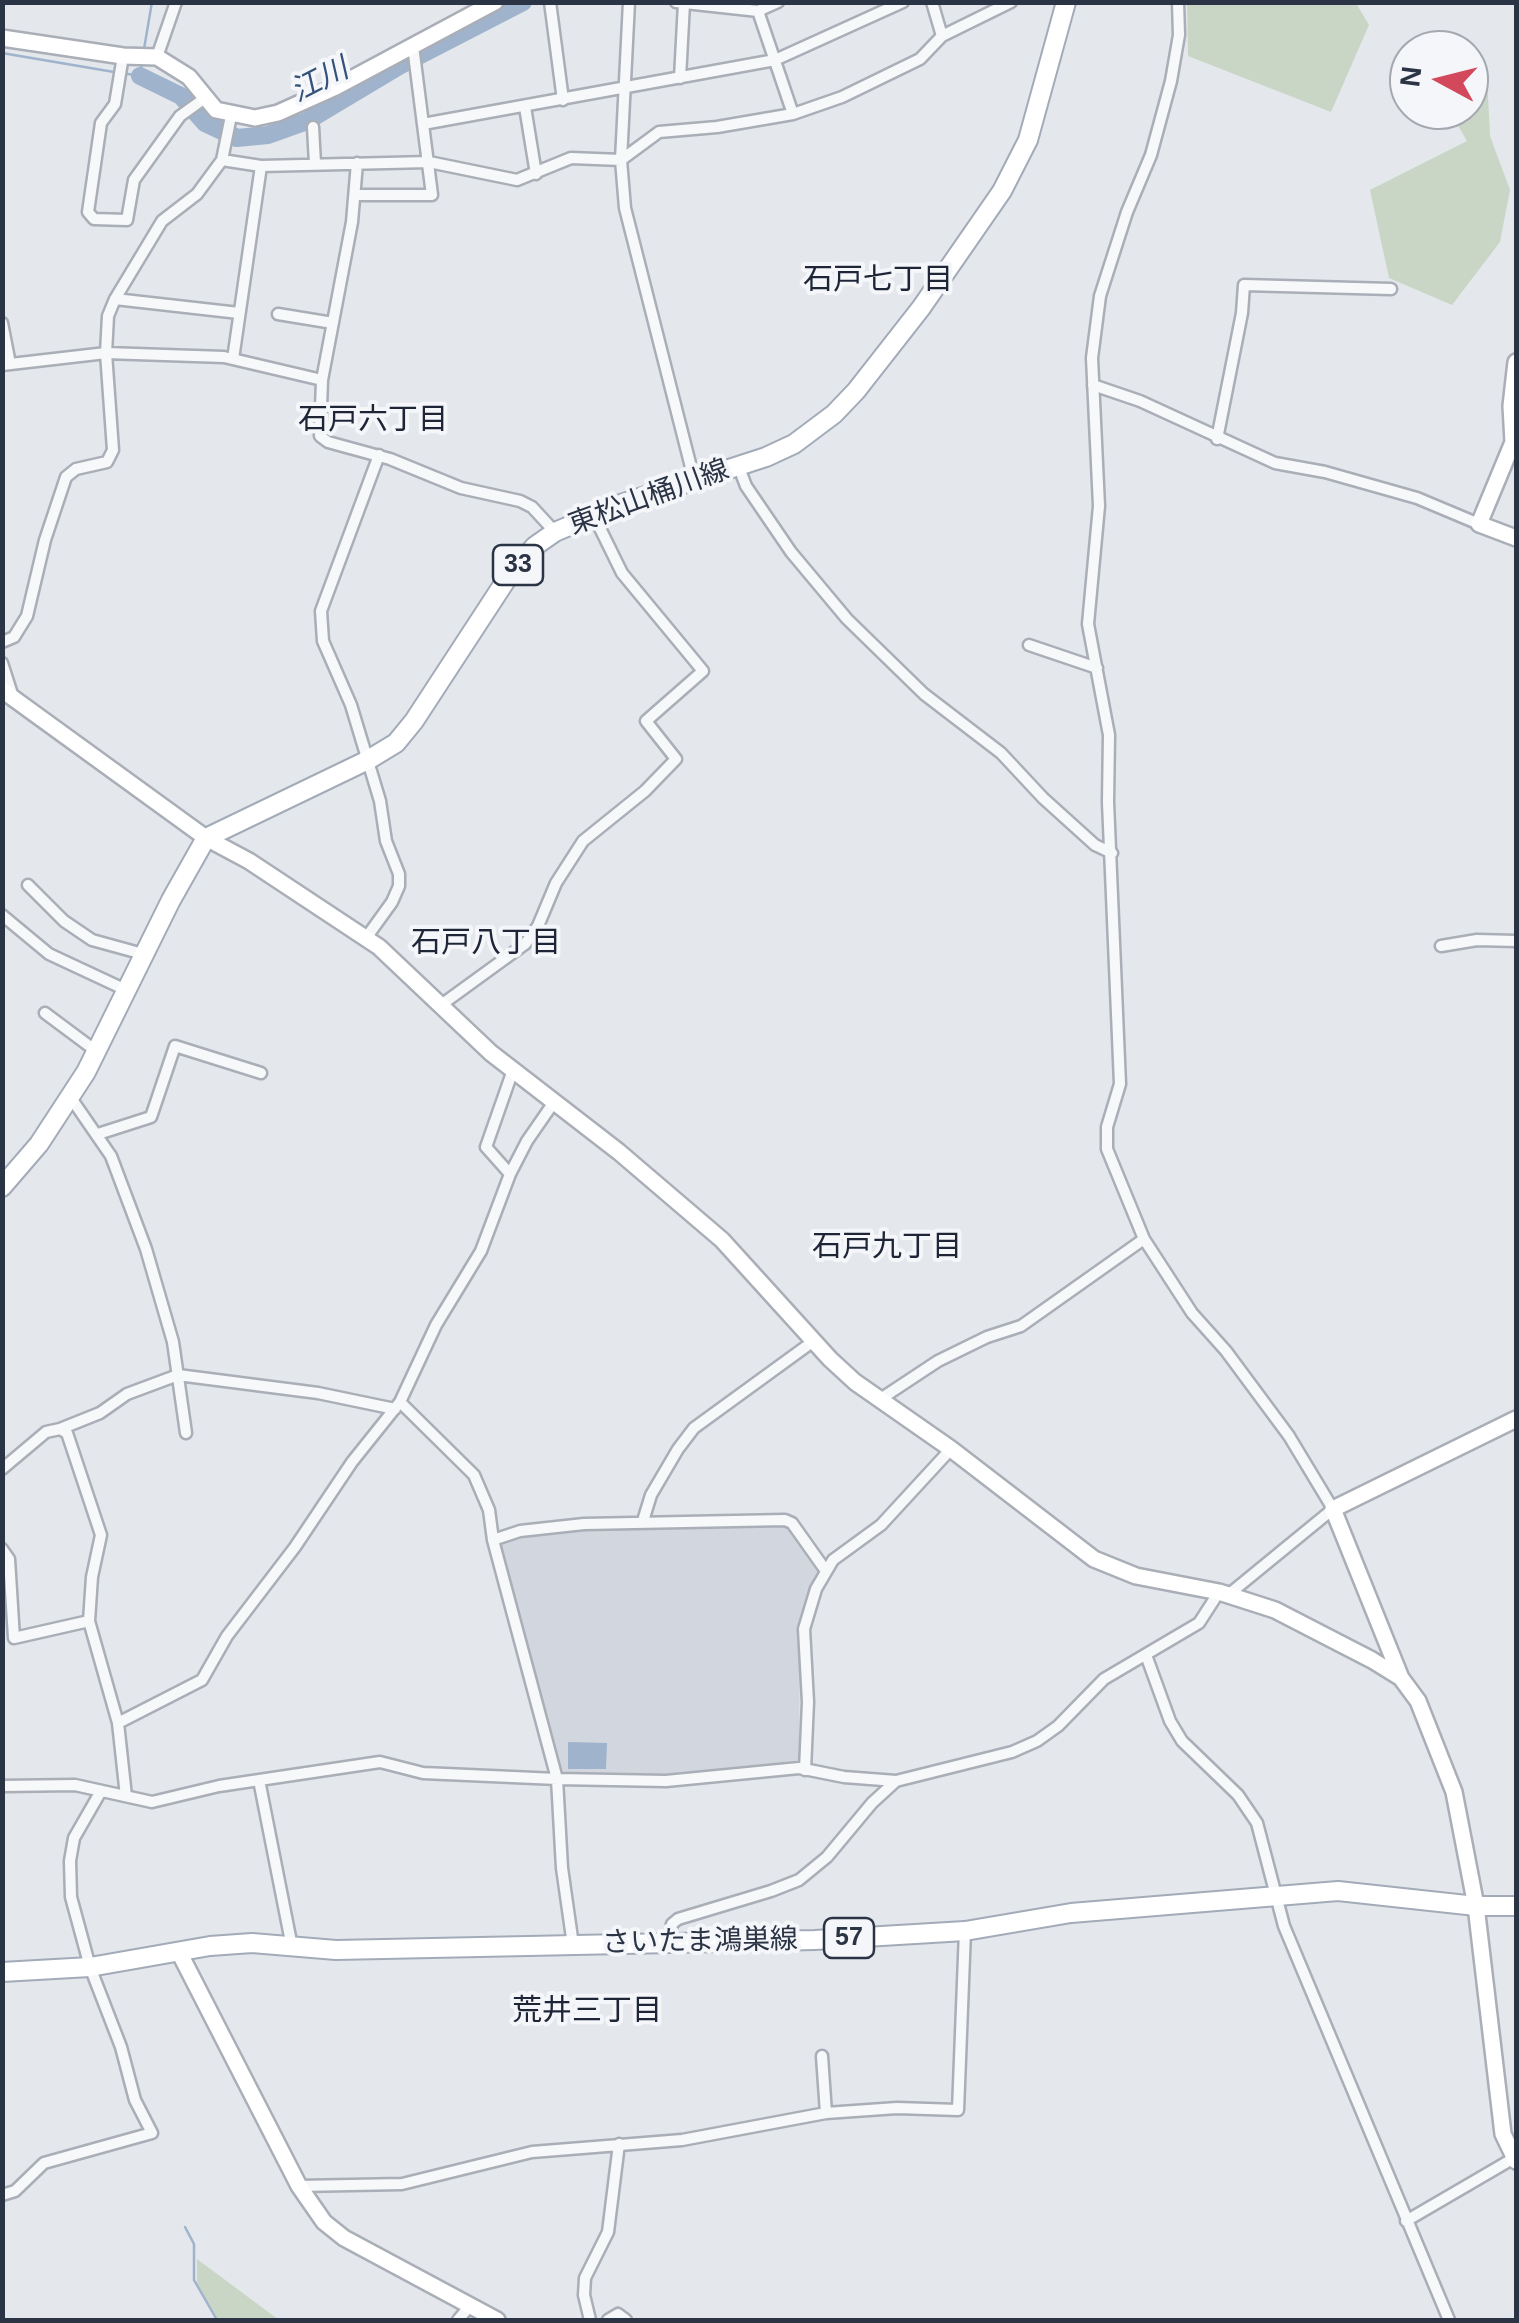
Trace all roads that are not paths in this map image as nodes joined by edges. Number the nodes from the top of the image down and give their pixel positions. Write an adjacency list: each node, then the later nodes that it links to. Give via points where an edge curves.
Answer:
1 (176, 2): 18 (street)
2 (495, 2): 16 (street)
3 (550, 2): 23 (street)
4 (628, 2): 21 (street)
5 (676, 2): 12 (street)
6 (778, 2): 13 (street)
7 (903, 2): 19 (street)
8 (932, 2): 14 (street)
9 (1011, 2): 14 (street)
10 (1066, 2): 51 (main road, 東松山桶川線 / 33, via 1028,140 1002,190 920,308 834,414 794,444)
11 (1178, 2): 48 (street, via 1171,80 1100,296)
12 (684, 4): 13 (street); 20 (street)
13 (758, 11): 19 (street)
14 (942, 36): 25 (street, via 920,59 873,84)
15 (2, 38): 17 (street)
16 (414, 46): 26 (street, via 278,113); 27 (street)
17 (123, 56): 18 (street); 22 (street, via 115,104 101,123 88,212 94,219 127,220 134,180 180,116)
18 (157, 58): 22 (street, via 189,77)
19 (775, 60): 20 (street); 25 (street)
20 (680, 78): 21 (street)
21 (624, 88): 23 (street); 30 (street)
22 (204, 98): 26 (street)
23 (563, 100): 24 (street)
24 (525, 107): 27 (street); 35 (street)
25 (792, 114): 30 (street, via 659,132)
26 (231, 116): 29 (street)
27 (423, 124): 31 (street)
28 (313, 127): 33 (street)
29 (222, 160): 34 (street); 38 (street, via 197,194 162,221)
30 (620, 160): 35 (street, via 571,158); 52 (street, via 636,258)
31 (429, 162): 32 (street); 35 (street, via 517,180); 36 (street, via 432,195)
32 (357, 163): 33 (street); 36 (street)
33 (315, 164): 34 (street)
34 (261, 166): 39 (street)
35 (536, 174)
36 (354, 195): 42 (street)
37 (1391, 288): 49 (street, via 1244,285)
38 (115, 299): 39 (street); 43 (street)
39 (239, 312): 44 (street)
40 (278, 314): 42 (street)
41 (2, 322): 46 (street)
42 (333, 323): 47 (street)
43 (106, 353): 44 (street); 46 (street); 57 (street, via 114,450 107,462 66,477 26,616 14,637)
44 (232, 359): 47 (street)
45 (1516, 362): 54 (street, via 1513,442)
46 (6, 365)
47 (322, 380): 50 (street, via 320,436)
48 (1093, 385): 49 (street); 60 (street, via 1098,506 1088,624)
49 (1216, 439): 54 (street, via 1274,463 1417,498)
50 (378, 455): 55 (street, via 461,488 520,501); 62 (street, via 322,612 323,640)
51 (738, 465): 52 (main road, 東松山桶川線 / 33); 64 (street, via 791,552 847,619 1095,845)
52 (694, 479): 53 (main road, 東松山桶川線 / 33)
53 (593, 514): 55 (main road, 東松山桶川線 / 33); 72 (street, via 622,574 703,671 646,721 676,760 582,841 525,944)
54 (1479, 524): 56 (street)
55 (555, 532): 62 (main road, 東松山桶川線 / 33, via 510,574 396,743)
56 (1516, 538)
57 (2, 642)
58 (1029, 645): 60 (street)
59 (2, 663): 61 (street)
60 (1097, 668): 64 (street, via 1108,735)
61 (7, 692): 63 (street)
62 (368, 760): 63 (main road, 東松山桶川線 / 33); 67 (street, via 399,886)
63 (206, 838): 67 (street); 70 (main road)
64 (1112, 853): 82 (street, via 1120,1084 1107,1149)
65 (28, 884): 70 (street, via 92,940)
66 (2, 914): 71 (street, via 50,954)
67 (366, 938): 72 (street)
68 (1516, 941): 69 (street)
69 (1441, 946)
70 (143, 954): 71 (main road)
71 (126, 990): 74 (main road)
72 (441, 1004): 75 (street)
73 (45, 1013): 74 (street)
74 (96, 1052): 77 (main road)
75 (513, 1070): 78 (street); 80 (street, via 486,1147)
76 (260, 1073): 79 (street, via 175,1046 151,1117)
77 (71, 1098): 79 (street); 81 (main road)
78 (554, 1102): 80 (street); 83 (street, via 722,1240)
79 (98, 1134): 84 (street, via 146,1249)
80 (510, 1174): 86 (street, via 480,1250)
81 (2, 1188)
82 (1144, 1239): 85 (street, via 1021,1326 938,1361); 92 (street, via 1192,1313 1289,1436)
83 (815, 1340): 85 (street); 93 (street, via 694,1428 651,1494)
84 (178, 1376): 86 (street); 88 (street); 89 (street)
85 (879, 1400): 90 (street)
86 (397, 1405): 94 (street, via 474,1475); 101 (street, via 227,1636 202,1680)
87 (1516, 1419): 92 (street)
88 (60, 1428): 91 (street); 98 (street, via 101,1534)
89 (186, 1433)
90 (951, 1449): 96 (street, via 881,1525); 97 (street, via 1094,1559 1136,1576)
91 (2, 1469)
92 (1333, 1509): 97 (street); 100 (street)
93 (644, 1521): 94 (street, via 520,1530); 96 (street, via 785,1520)
94 (493, 1540): 103 (street)
95 (2, 1549): 98 (street, via 9,1558 14,1638)
96 (826, 1572): 102 (street, via 804,1629)
97 (1224, 1594): 99 (street, via 1199,1623); 100 (street, via 1274,1610)
98 (89, 1620): 101 (street)
99 (1146, 1655): 105 (street, via 1104,1679 1037,1741); 109 (street, via 1182,1741 1250,1808)
100 (1401, 1678): 110 (street, via 1418,1701 1454,1792)
101 (118, 1722): 108 (street)
102 (805, 1770): 103 (street, via 666,1781); 105 (street)
103 (557, 1779): 104 (street, via 423,1772 380,1762); 114 (street)
104 (259, 1780): 108 (street, via 152,1802); 115 (street)
105 (896, 1781): 113 (street, via 799,1880 678,1919)
106 (2, 1786): 107 (street)
107 (101, 1791): 108 (street); 117 (street, via 74,1838 70,1861 71,1897)
108 (126, 1796)
109 (1276, 1895): 110 (main road, さいたま鴻巣線 / 57, via 1338,1891); 112 (main road, さいたま鴻巣線 / 57, via 1071,1913); 125 (street)
110 (1476, 1906): 111 (main road, さいたま鴻巣線 / 57); 122 (street, via 1502,2134)
111 (1516, 1906)
112 (965, 1931): 113 (main road, さいたま鴻巣線 / 57); 120 (street, via 958,2110)
113 (668, 1944): 114 (main road, さいたま鴻巣線 / 57)
114 (573, 1945): 115 (main road, さいたま鴻巣線 / 57)
115 (292, 1947): 116 (main road, さいたま鴻巣線 / 57, via 252,1943)
116 (179, 1952): 117 (main road, さいたま鴻巣線 / 57); 123 (street)
117 (90, 1967): 118 (main road, さいたま鴻巣線 / 57); 124 (street, via 152,2133 44,2163)
118 (2, 1972)
119 (822, 2056): 120 (street)
120 (826, 2113): 121 (street, via 682,2140)
121 (619, 2144): 123 (street, via 532,2152 402,2184); 129 (street, via 608,2232 585,2278)
122 (1515, 2160): 125 (street)
123 (299, 2186): 126 (street, via 344,2238)
124 (2, 2195)
125 (1406, 2221): 132 (street)
126 (469, 2307): 127 (street); 128 (street)
127 (458, 2320)
128 (497, 2320)
129 (590, 2320)
130 (608, 2320): 131 (street, via 618,2314)
131 (626, 2320)
132 (1449, 2320)

